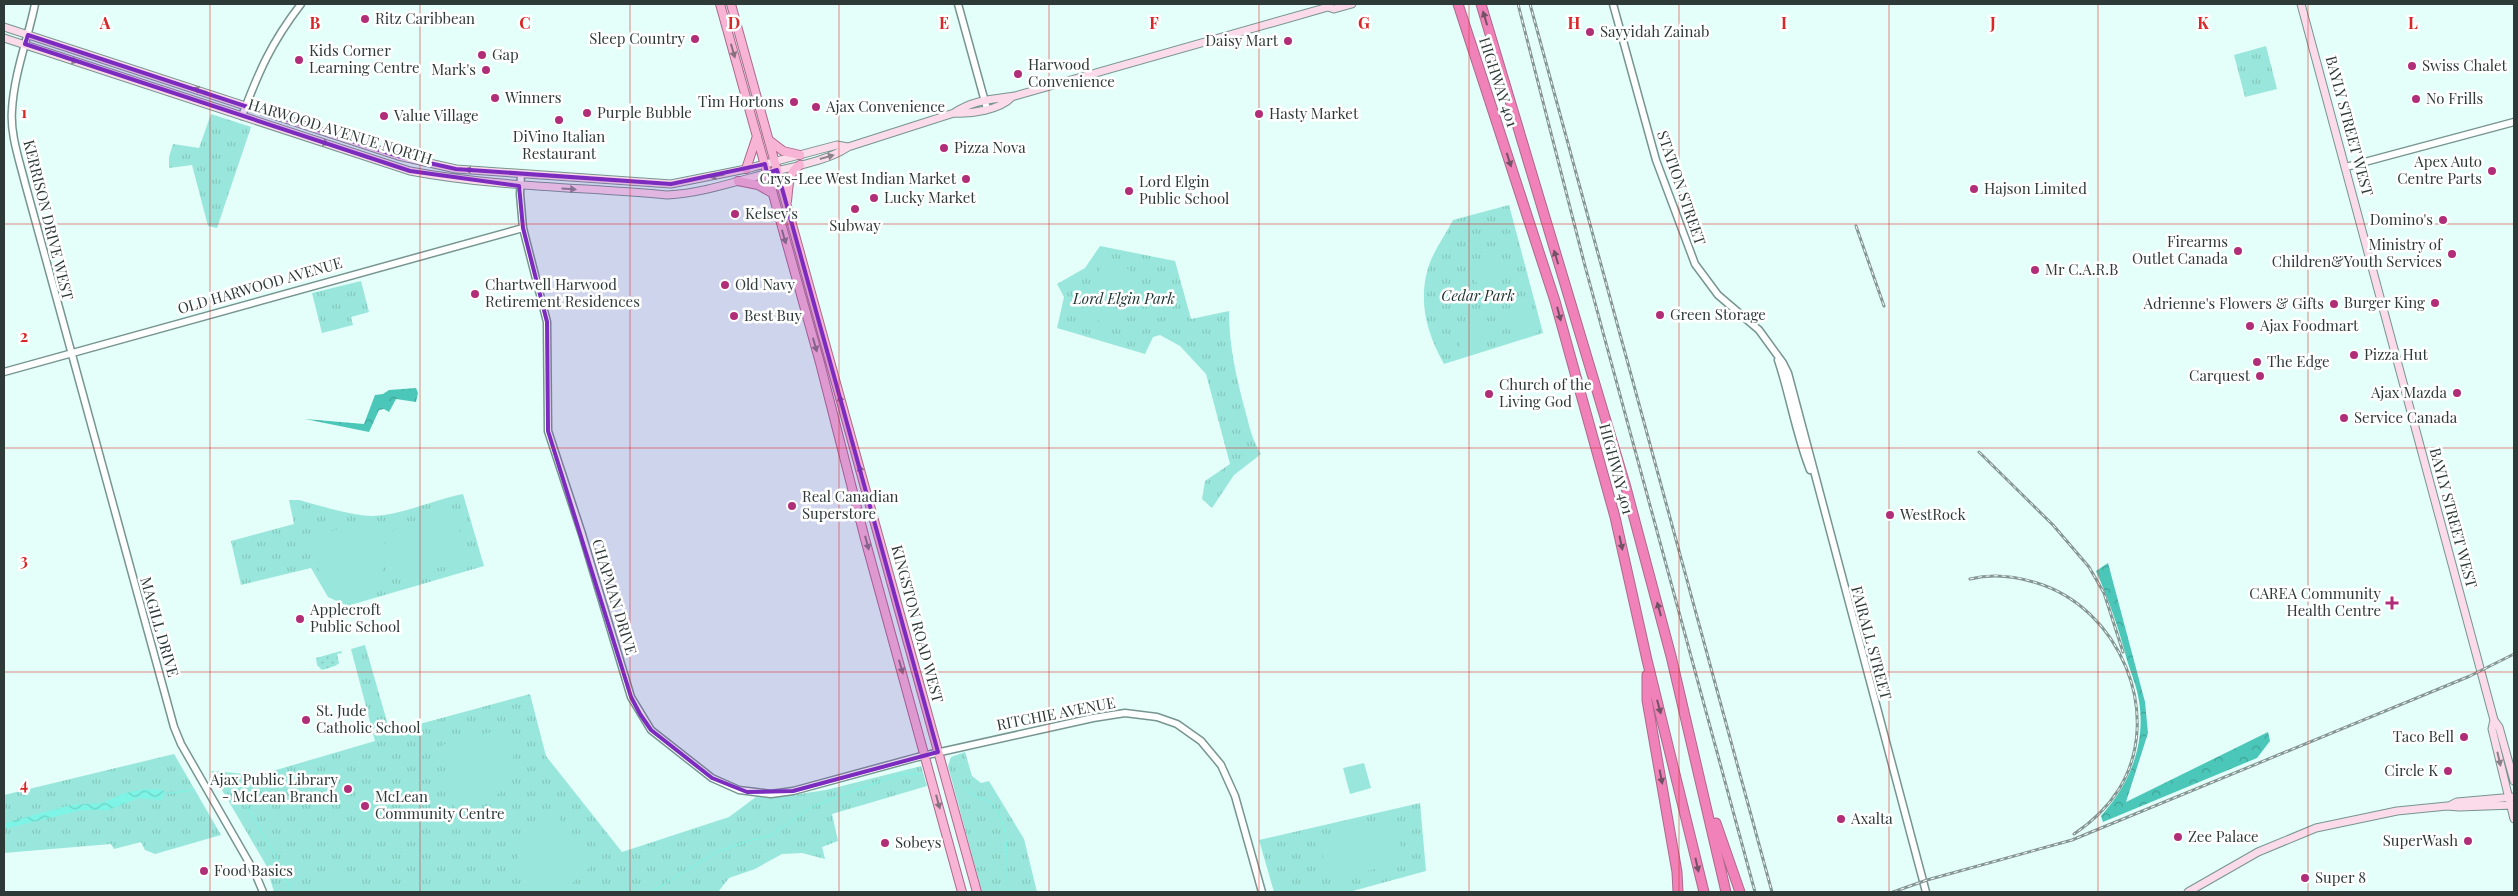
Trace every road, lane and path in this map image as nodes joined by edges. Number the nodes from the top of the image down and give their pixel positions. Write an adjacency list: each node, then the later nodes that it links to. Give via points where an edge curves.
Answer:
1 (35, 4): 13 (street, KERRISON DRIVE WEST)
2 (300, 4): 18 (street, via 278,34)
3 (720, 4): 23 (main road, KINGSTON ROAD WEST, one-way to 23)
4 (731, 4): 24 (main road, KINGSTON ROAD WEST)
5 (958, 4): 17 (street)
6 (1352, 4): 11 (main road, via 1334,9)
7 (1458, 4): 45 (highway, HIGHWAY 401, one-way to 45, via 1555,301 1615,517)
8 (1481, 4): 49 (highway, HIGHWAY 401, one-way to 8, via 1625,484)
9 (1613, 4): 40 (street, STATION STREET, via 1656,160 1695,264 1718,296 1758,330)
10 (2301, 4): 30 (main road, BAYLY STREET WEST)
11 (1330, 6): 16 (main road)
12 (4, 27): 13 (main road, HARWOOD AVENUE NORTH)
13 (28, 35): 15 (street, KERRISON DRIVE WEST); 18 (main road, HARWOOD AVENUE NORTH, one-way to 13)
14 (4, 38): 15 (main road, HARWOOD AVENUE NORTH)
15 (24, 44): 21 (main road, HARWOOD AVENUE NORTH, one-way to 21); 41 (street, KERRISON DRIVE WEST, via 13,98 12,124)
16 (1012, 97): 17 (main road); 19 (main road, via 1007,103)
17 (985, 101): 19 (street); 20 (main road, via 963,106)
18 (246, 105): 21 (street); 34 (main road, HARWOOD AVENUE NORTH, one-way to 18, via 456,169 398,156)
19 (987, 109): 20 (main road)
20 (954, 113): 25 (main road)
21 (242, 116): 36 (main road, HARWOOD AVENUE NORTH, one-way to 36, via 410,171 455,180)
22 (2514, 122): 30 (street)
23 (757, 136): 28 (main road, KINGSTON ROAD WEST); 31 (main road)
24 (769, 140): 26 (main road, via 783,151); 27 (main road, KINGSTON ROAD WEST)
25 (848, 147): 26 (main road, via 837,145); 29 (main road, HARWOOD AVENUE NORTH, one-way to 25)
26 (800, 155): 27 (main road)
27 (775, 161): 28 (main road); 32 (main road, KINGSTON ROAD WEST)
28 (765, 164): 31 (main road, HARWOOD AVENUE NORTH); 33 (main road, KINGSTON ROAD WEST)
29 (800, 165): 32 (main road, HARWOOD AVENUE NORTH); 38 (main road, via 789,177)
30 (2346, 167): 46 (main road, BAYLY STREET WEST)
31 (746, 170): 34 (main road, HARWOOD AVENUE NORTH, one-way to 34, via 671,184)
32 (777, 170): 33 (main road, HARWOOD AVENUE NORTH); 38 (main road, KINGSTON ROAD WEST)
33 (767, 173): 35 (main road, HARWOOD AVENUE NORTH); 37 (main road, KINGSTON ROAD WEST)
34 (521, 174): 36 (street, CHAPMAN DRIVE)
35 (738, 182): 36 (main road, HARWOOD AVENUE NORTH, one-way to 35, via 667,195 689,194); 37 (main road, via 758,185)
36 (520, 186): 39 (street, CHAPMAN DRIVE)
37 (772, 193): 48 (main road, KINGSTON ROAD WEST, one-way to 48)
38 (787, 205): 47 (main road, KINGSTON ROAD WEST, one-way to 38)
39 (523, 228): 41 (street, OLD HARWOOD AVENUE); 48 (street, CHAPMAN DRIVE, via 547,322 548,430 631,698 652,730 712,778 747,792 770,794 793,790)
40 (1775, 352): 43 (street, STATION STREET, via 1788,373); 44 (street, STATION STREET, via 1798,436)
41 (70, 353): 42 (street, OLD HARWOOD AVENUE); 55 (street, MAGILL DRIVE, via 177,736)
42 (4, 372)
43 (1796, 399): 44 (street, FAIRALL STREET)
44 (1815, 480): 63 (street, FAIRALL STREET)
45 (1647, 660): 59 (highway, one-way to 59, via 1647,700); 60 (highway, HIGHWAY 401, one-way to 60)
46 (2494, 720): 50 (main road, BAYLY STREET WEST, via 2499,727); 51 (main road, BAYLY STREET WEST, one-way to 51, via 2492,729)
47 (938, 752): 48 (street, RITCHIE AVENUE); 57 (main road, KINGSTON ROAD WEST); 58 (street, RITCHIE AVENUE, via 1050,726 1125,713 1157,717 1177,724 1202,741 1223,770 1235,796)
48 (926, 755): 56 (main road, KINGSTON ROAD WEST, one-way to 56)
49 (1699, 768): 61 (highway, HIGHWAY 401); 62 (highway)
50 (2514, 781)
51 (2511, 797): 52 (main road, via 2457,802); 53 (main road, BAYLY STREET WEST)
52 (2451, 806): 53 (main road); 64 (main road, via 2397,811 2316,828 2258,852)
53 (2512, 806): 54 (main road, BAYLY STREET WEST)
54 (2514, 819)
55 (263, 892)
56 (962, 892)
57 (977, 892)
58 (1262, 892)
59 (1678, 892)
60 (1704, 892)
61 (1726, 892)
62 (1740, 892)
63 (1926, 892)
64 (2188, 892)

